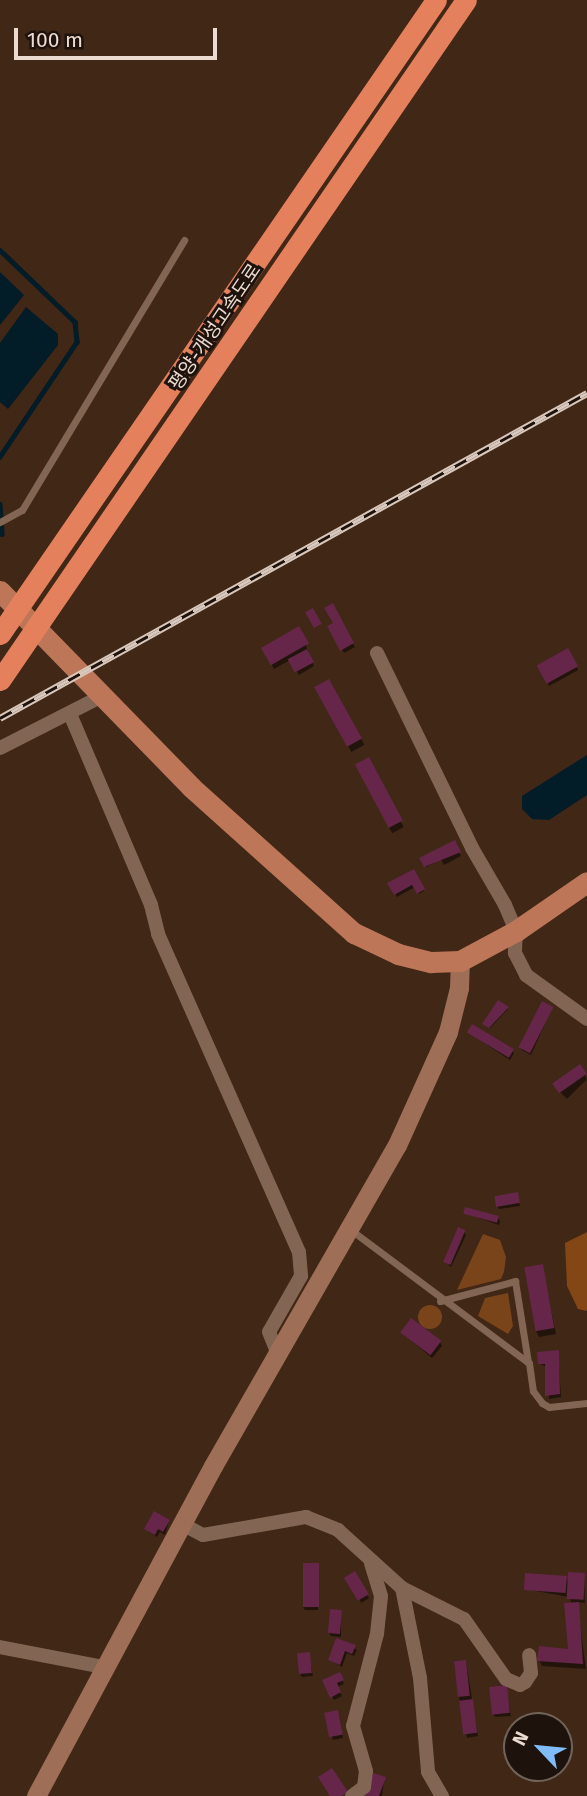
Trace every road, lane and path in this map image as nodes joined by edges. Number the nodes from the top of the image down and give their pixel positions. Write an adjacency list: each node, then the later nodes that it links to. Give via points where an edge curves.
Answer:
1 (436, 0): 6 (highway, 평양-개성고속도로)
2 (466, 0): 8 (highway, 평양-개성고속도로)
3 (184, 240): 4 (lane, via 22,509)
4 (3, 520)
5 (0, 591): 9 (main road)
6 (0, 634)
7 (377, 653): 13 (street)
8 (0, 680)
9 (102, 696): 10 (street); 14 (main road, via 191,788 354,933 398,954 431,962)
10 (70, 714): 11 (street, via 40,724); 18 (street, via 151,905 158,934 299,1252 301,1276 269,1332)
11 (0, 748)
12 (587, 882): 13 (main road)
13 (516, 931): 14 (main road); 15 (street, via 516,953 526,975)
14 (460, 961): 16 (street, via 459,988 448,1032 397,1144)
15 (587, 1019)
16 (351, 1229): 17 (lane); 18 (street)
17 (440, 1301): 19 (lane); 19 (lane, via 515,1280)
18 (277, 1352): 21 (street)
19 (529, 1363): 20 (lane, via 533,1391 542,1403 549,1407)
20 (587, 1404)
21 (184, 1525): 22 (street, via 204,1535 306,1517 338,1530); 26 (street)
22 (371, 1563): 23 (street); 28 (street, via 381,1596 377,1634 353,1726 366,1771 364,1787)
23 (402, 1588): 25 (street, via 464,1619 506,1679 520,1685 526,1682 531,1673); 29 (street, via 420,1678 428,1772)
24 (0, 1647): 26 (street)
25 (530, 1655)
26 (104, 1667): 27 (street)
27 (36, 1796)
28 (352, 1796)
29 (442, 1796)

